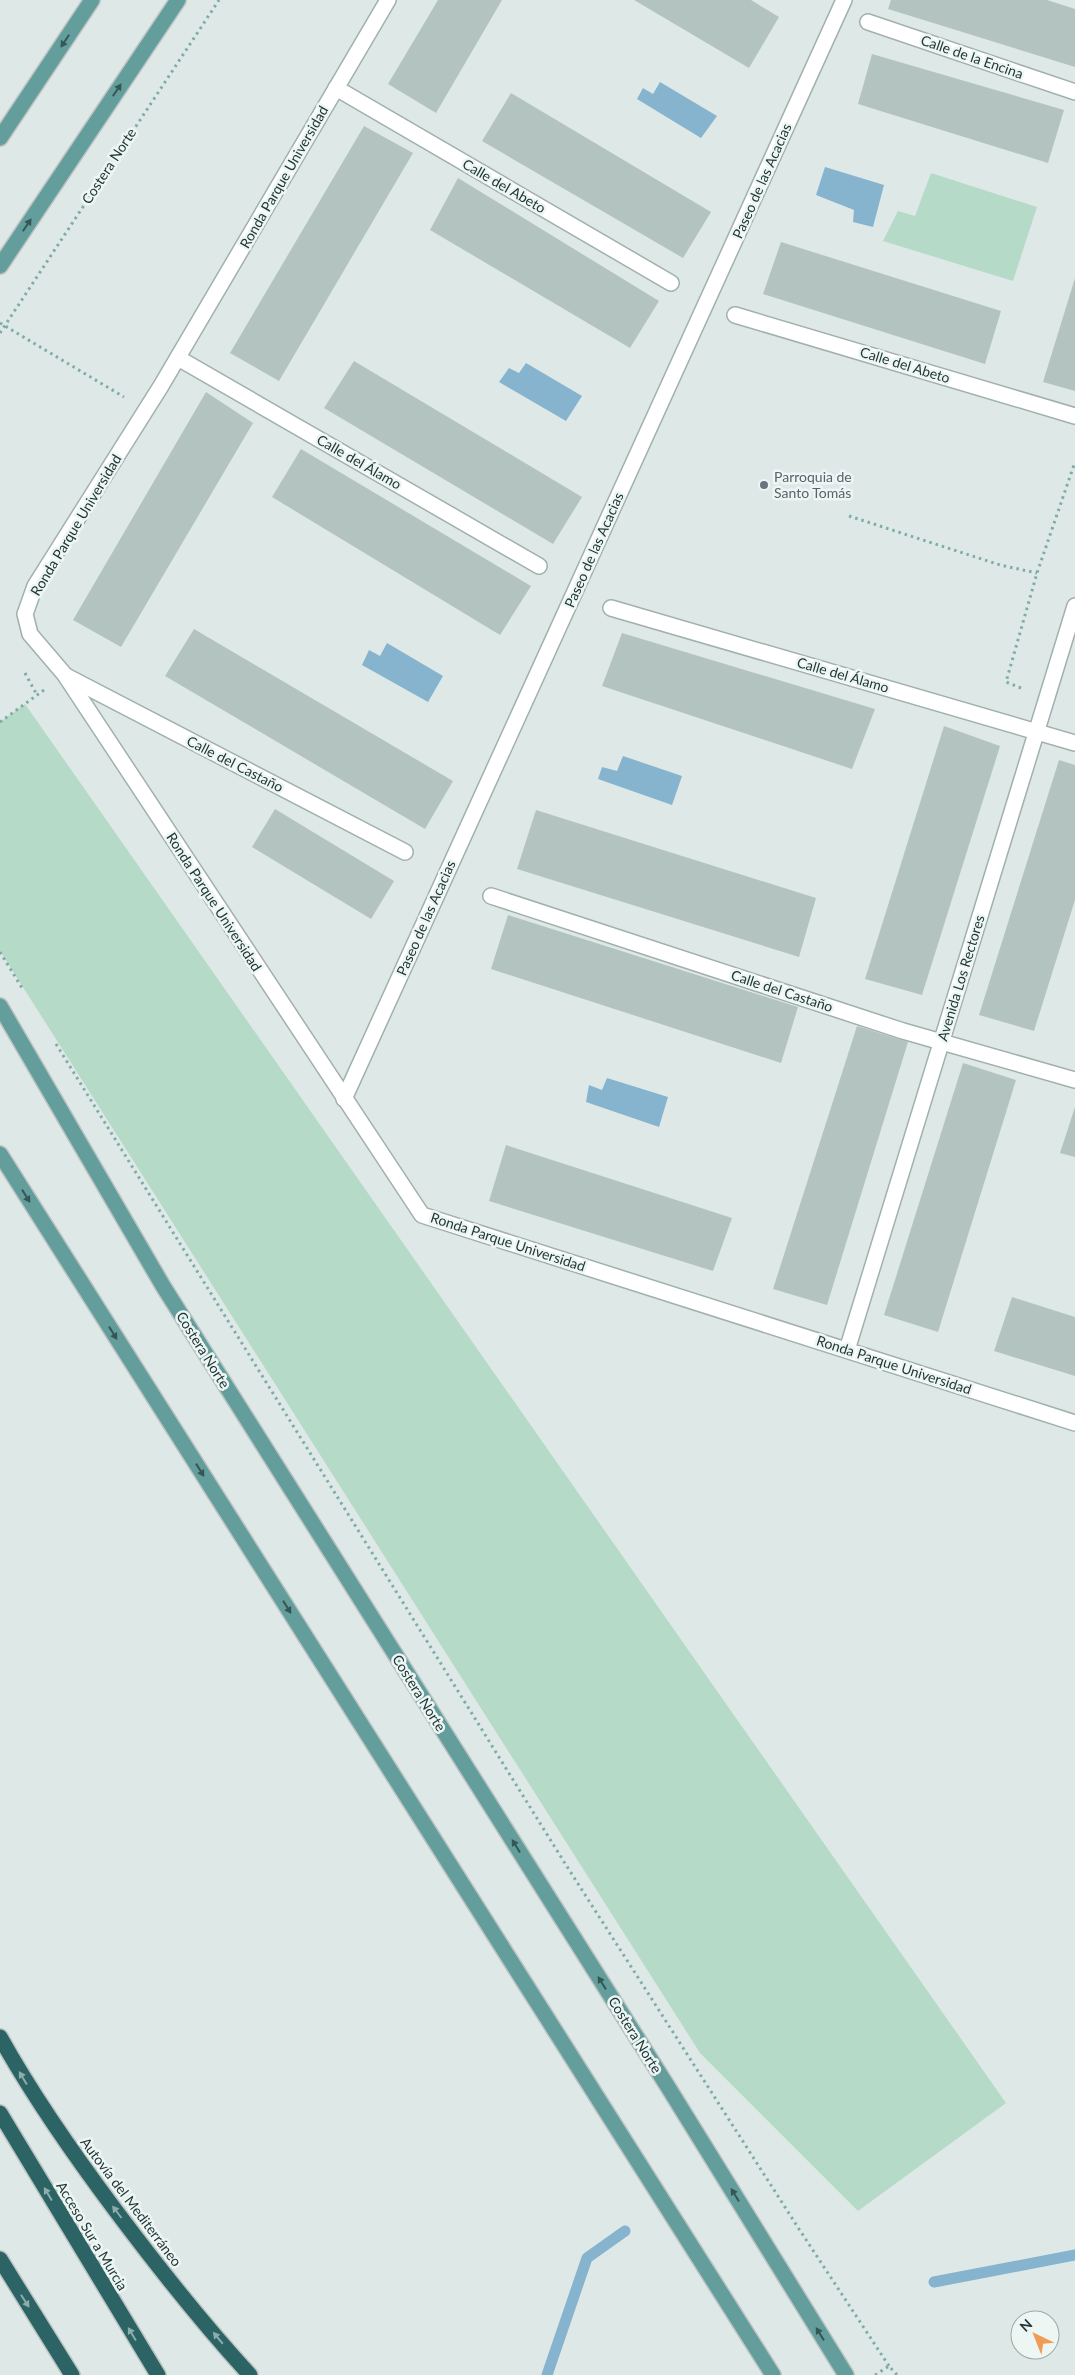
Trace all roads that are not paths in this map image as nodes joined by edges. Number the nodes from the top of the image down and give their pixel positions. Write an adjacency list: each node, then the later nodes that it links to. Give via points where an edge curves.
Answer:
1 (92, 0): 8 (main road, one-way to 8)
2 (178, 0): 9 (main road, one-way to 2)
3 (388, 0): 6 (street, Ronda Parque Universidad)
4 (844, 0): 25 (street, Paseo de las Acacias)
5 (868, 22): 7 (street, Calle de la Encina)
6 (336, 88): 10 (street, Calle del Abeto); 12 (street, Ronda Parque Universidad)
7 (1075, 92)
8 (0, 138)
9 (0, 266)
10 (671, 283)
11 (735, 315): 13 (street, Calle del Abeto)
12 (178, 358): 14 (street, Calle del Álamo); 17 (street, Ronda Parque Universidad, via 35,586 25,614 30,634)
13 (1075, 416)
14 (539, 566)
15 (1075, 606): 18 (street, Avenida Los Rectores)
16 (611, 608): 18 (street, Calle del Álamo)
17 (65, 675): 20 (street, Calle del Castaño); 25 (street, Ronda Parque Universidad)
18 (1037, 731): 19 (street, Calle del Álamo); 23 (street, Avenida Los Rectores)
19 (1075, 743)
20 (405, 852)
21 (491, 896): 23 (street, Calle del Castaño)
22 (0, 1006): 36 (main road, Costera Norte, one-way to 22, via 163,1286)
23 (941, 1043): 24 (street, Calle del Castaño); 27 (street, Avenida Los Rectores)
24 (1075, 1080)
25 (344, 1099): 27 (street, Ronda Parque Universidad, via 422,1215)
26 (0, 1154): 35 (main road, one-way to 35)
27 (847, 1350): 28 (street, Ronda Parque Universidad)
28 (1075, 1423)
29 (0, 2037): 34 (highway, Autovía del Mediterráneo, one-way to 29, via 149,2255 84,2168)
30 (0, 2113): 33 (highway, Acceso Sur a Murcia, one-way to 30)
31 (0, 2259): 32 (highway, one-way to 32)
32 (72, 2375)
33 (158, 2375)
34 (250, 2375)
35 (772, 2375)
36 (846, 2375)

